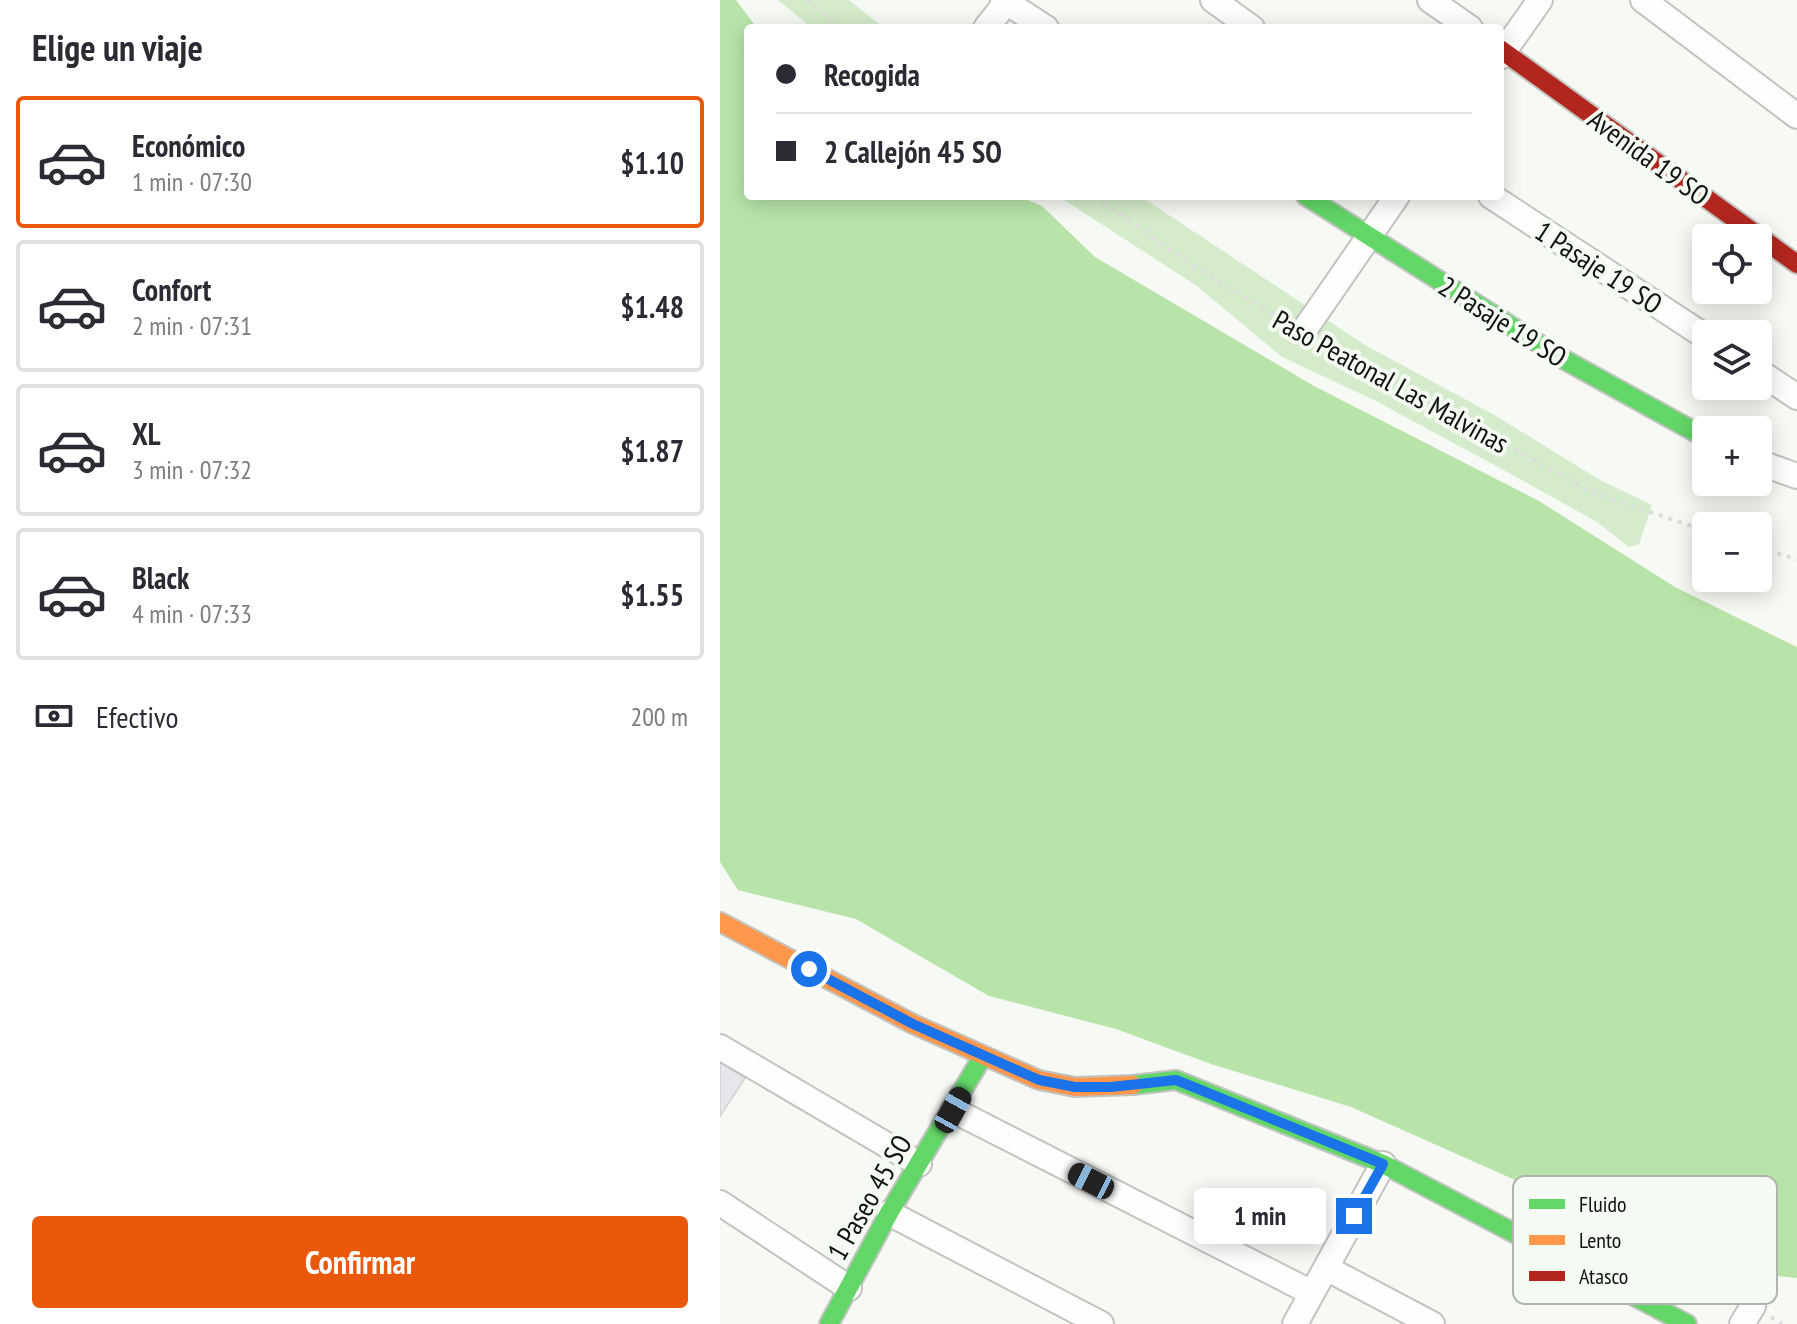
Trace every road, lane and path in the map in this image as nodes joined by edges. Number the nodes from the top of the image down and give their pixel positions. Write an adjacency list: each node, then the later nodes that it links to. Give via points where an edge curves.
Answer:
1 (806, 0): 7 (path)
2 (1213, 0): 10 (street)
3 (1430, 0): 11 (street)
4 (1540, 0): 12 (street)
5 (1643, 0): 14 (street)
6 (1006, 1): 8 (street); 9 (street)
7 (836, 24)
8 (989, 24)
9 (1040, 24)
10 (1246, 24)
11 (1464, 24)
12 (1504, 49)
13 (1504, 55): 20 (street, Avenida 19 SO)
14 (1797, 116)
15 (1101, 200): 22 (path, Paso Peatonal Las Malvinas, via 1199,270)
16 (1312, 200): 19 (street, 2 Pasaje 19 SO)
17 (1394, 200): 19 (street)
18 (1497, 200): 21 (street, 1 Pasaje 19 SO)
19 (1368, 237): 22 (street); 25 (street, 2 Pasaje 19 SO, via 1563,359)
20 (1797, 264)
21 (1692, 328)
22 (1303, 332): 28 (path, Paso Peatonal Las Malvinas, via 1589,491)
23 (1772, 380): 24 (street)
24 (1797, 397)
25 (1692, 430)
26 (1772, 467): 27 (street)
27 (1797, 476)
28 (1692, 526)
29 (1772, 552): 30 (path)
30 (1797, 559)
31 (720, 922): 33 (street)
32 (720, 1047): 35 (street)
33 (983, 1056): 34 (street, 1 Paseo 45 SO); 36 (street, via 1039,1080 1075,1087 1176,1080)
34 (953, 1110): 35 (street, 1 Paseo 45 SO); 42 (street)
35 (919, 1164): 38 (street, 1 Paseo 45 SO)
36 (1383, 1164): 39 (street); 40 (street)
37 (720, 1203): 41 (street)
38 (889, 1213): 41 (street, 1 Paseo 45 SO); 45 (street)
39 (1513, 1232)
40 (1326, 1268): 42 (street); 47 (street)
41 (849, 1288): 44 (street, 1 Paseo 45 SO)
42 (1312, 1293): 46 (street)
43 (1649, 1304): 48 (street)
44 (833, 1323)
45 (1101, 1324)
46 (1295, 1324)
47 (1432, 1324)
48 (1687, 1324)

